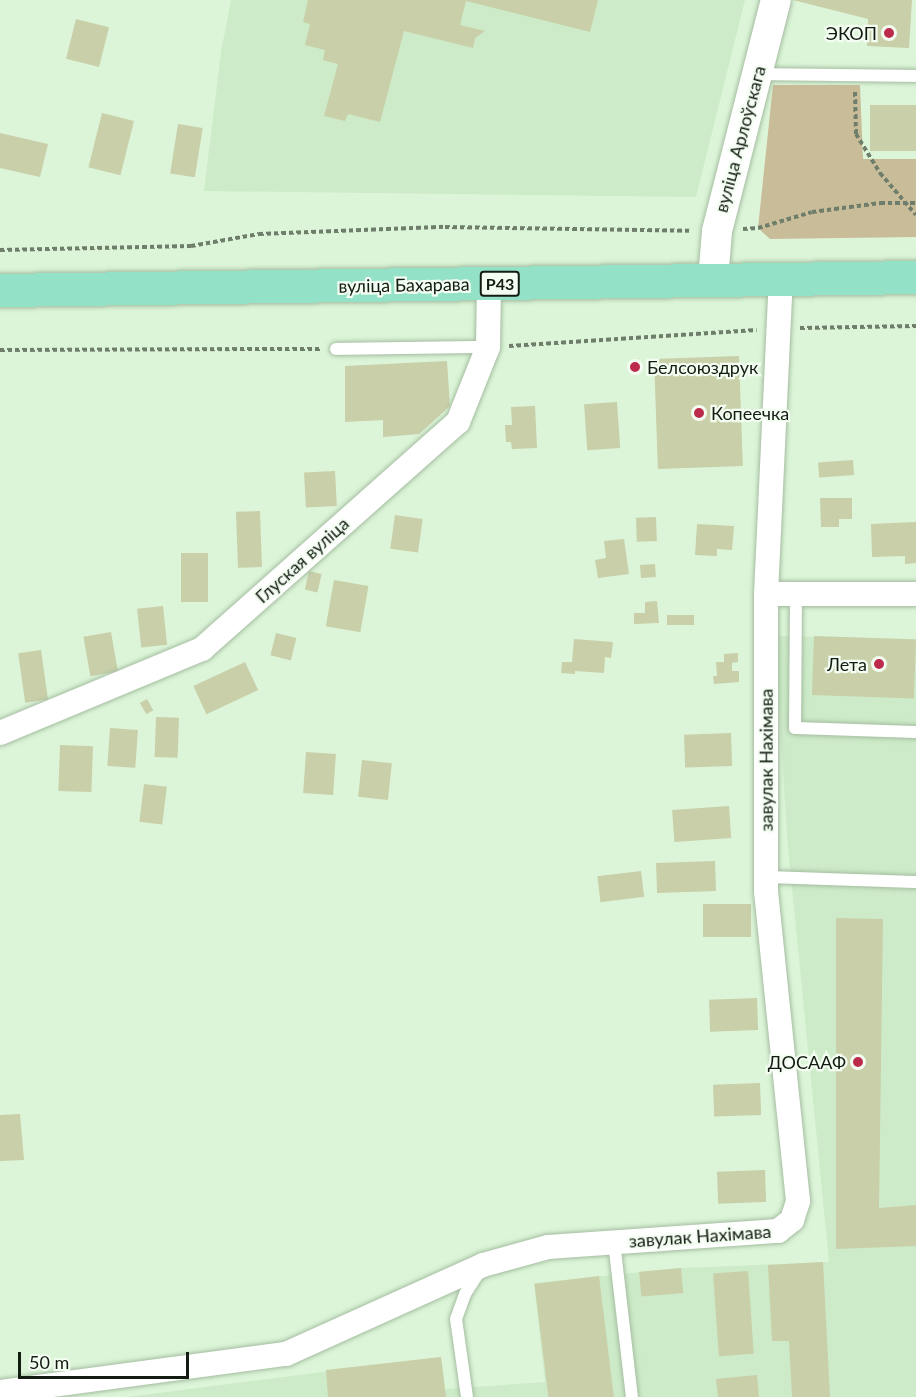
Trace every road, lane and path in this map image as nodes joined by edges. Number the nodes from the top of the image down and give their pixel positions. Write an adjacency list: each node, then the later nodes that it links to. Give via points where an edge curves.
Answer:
1 (776, 0): 2 (street, вуліца Арлоўскага)
2 (758, 74): 3 (lane); 8 (street, вуліца Арлоўскага)
3 (853, 75): 4 (lane); 5 (path, via 856,134 880,173)
4 (916, 76)
5 (906, 202): 6 (path); 7 (path); 8 (path, via 812,212 758,228)
6 (916, 202)
7 (916, 215)
8 (717, 231): 9 (path, via 445,227 260,234 190,246); 11 (street, вуліца Арлоўскага)
9 (0, 250)
10 (916, 277): 12 (main road, вуліца Бахарава / Р43)
11 (713, 280): 12 (main road, вуліца Бахарава / Р43); 13 (main road, вуліца Бахарава / Р43)
12 (781, 280): 16 (street, завулак Нахімава)
13 (489, 284): 14 (main road, вуліца Бахарава / Р43); 17 (street, Глуская вуліца)
14 (0, 290)
15 (916, 327): 16 (path)
16 (778, 329): 17 (path); 20 (street, завулак Нахімава)
17 (488, 347): 18 (lane); 24 (street, Глуская вуліца, via 458,422 202,649)
18 (336, 349): 19 (path)
19 (0, 350)
20 (766, 594): 21 (street); 25 (street, завулак Нахімава)
21 (796, 594): 22 (street); 23 (lane, via 795,728)
22 (916, 594)
23 (916, 732)
24 (0, 733)
25 (766, 877): 26 (lane); 27 (street, завулак Нахімава, via 798,1201 792,1220 778,1231)
26 (916, 882)
27 (614, 1242): 28 (street, завулак Нахімава, via 548,1247); 31 (lane)
28 (483, 1265): 29 (street, завулак Нахімава, via 286,1354); 30 (lane, via 465,1294 456,1320)
29 (0, 1392)
30 (467, 1397)
31 (632, 1397)

